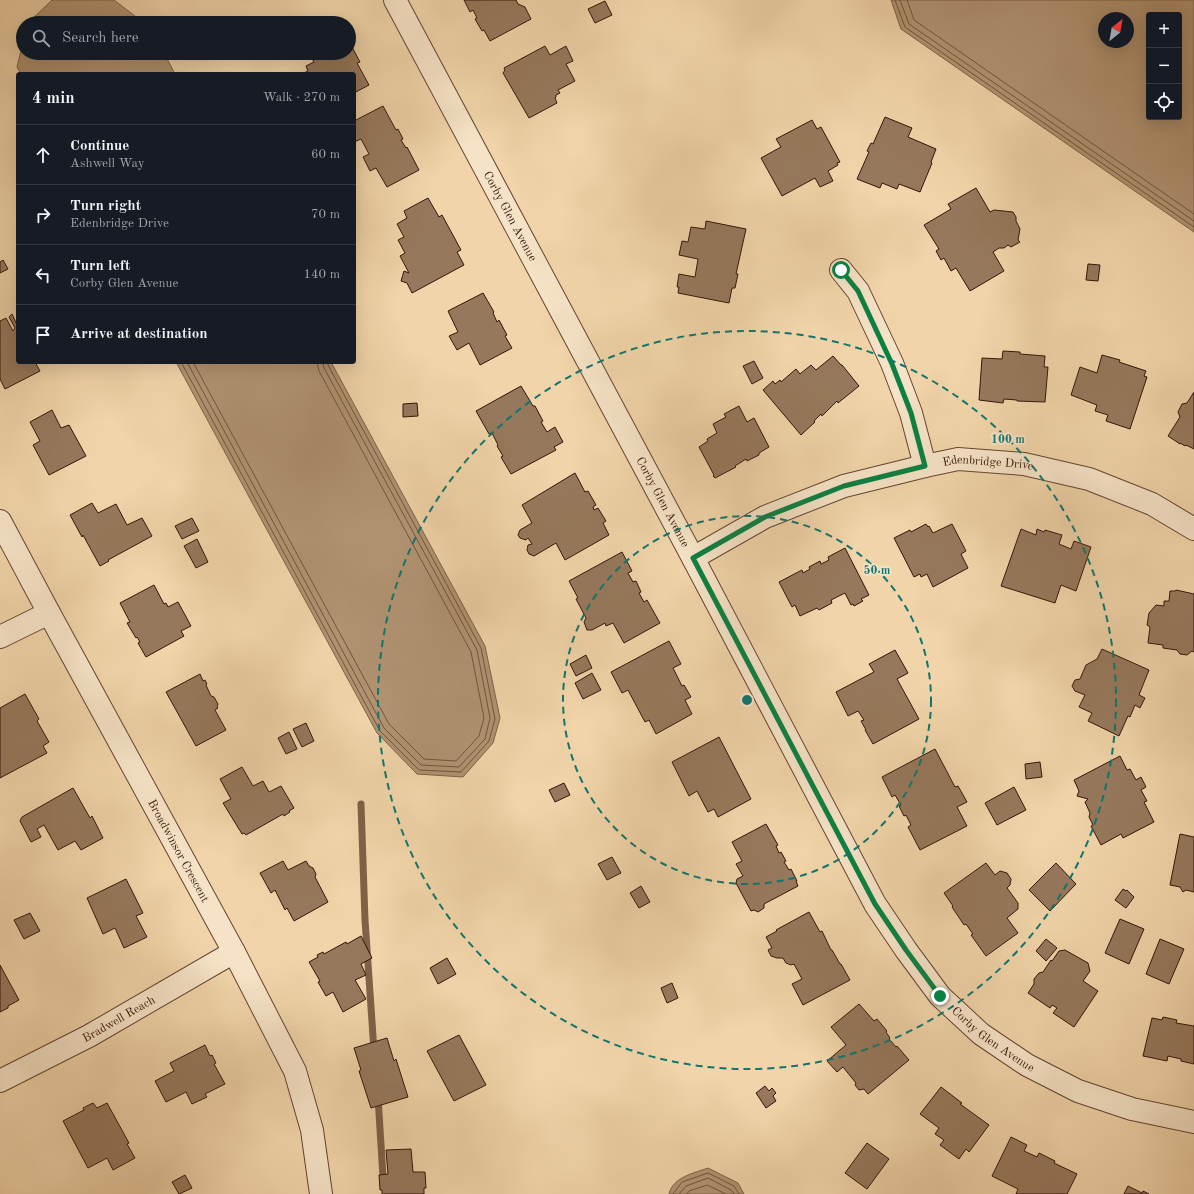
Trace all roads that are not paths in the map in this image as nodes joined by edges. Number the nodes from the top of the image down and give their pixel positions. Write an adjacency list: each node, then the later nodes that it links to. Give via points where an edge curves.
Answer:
1 (395, 0): 6 (street, Corby Glen Avenue)
2 (841, 270): 3 (street, via 858,291 892,364 911,413)
3 (925, 466): 5 (street, Edenbridge Drive, via 958,459 1024,464 1090,479 1152,504); 6 (street, Edenbridge Drive, via 844,486 772,514)
4 (0, 521): 7 (street, Broadwinsor Crescent)
5 (1194, 529)
6 (693, 558): 11 (street, Corby Glen Avenue, via 875,904 940,996 981,1034 1028,1065 1078,1091 1132,1109)
7 (49, 613): 8 (street); 9 (street, Broadwinsor Crescent)
8 (0, 638)
9 (234, 952): 10 (street, Bradwell Reach, via 89,1036); 12 (street, Broadwinsor Crescent, via 295,1071 312,1130)
10 (0, 1081)
11 (1194, 1122)
12 (322, 1194)

